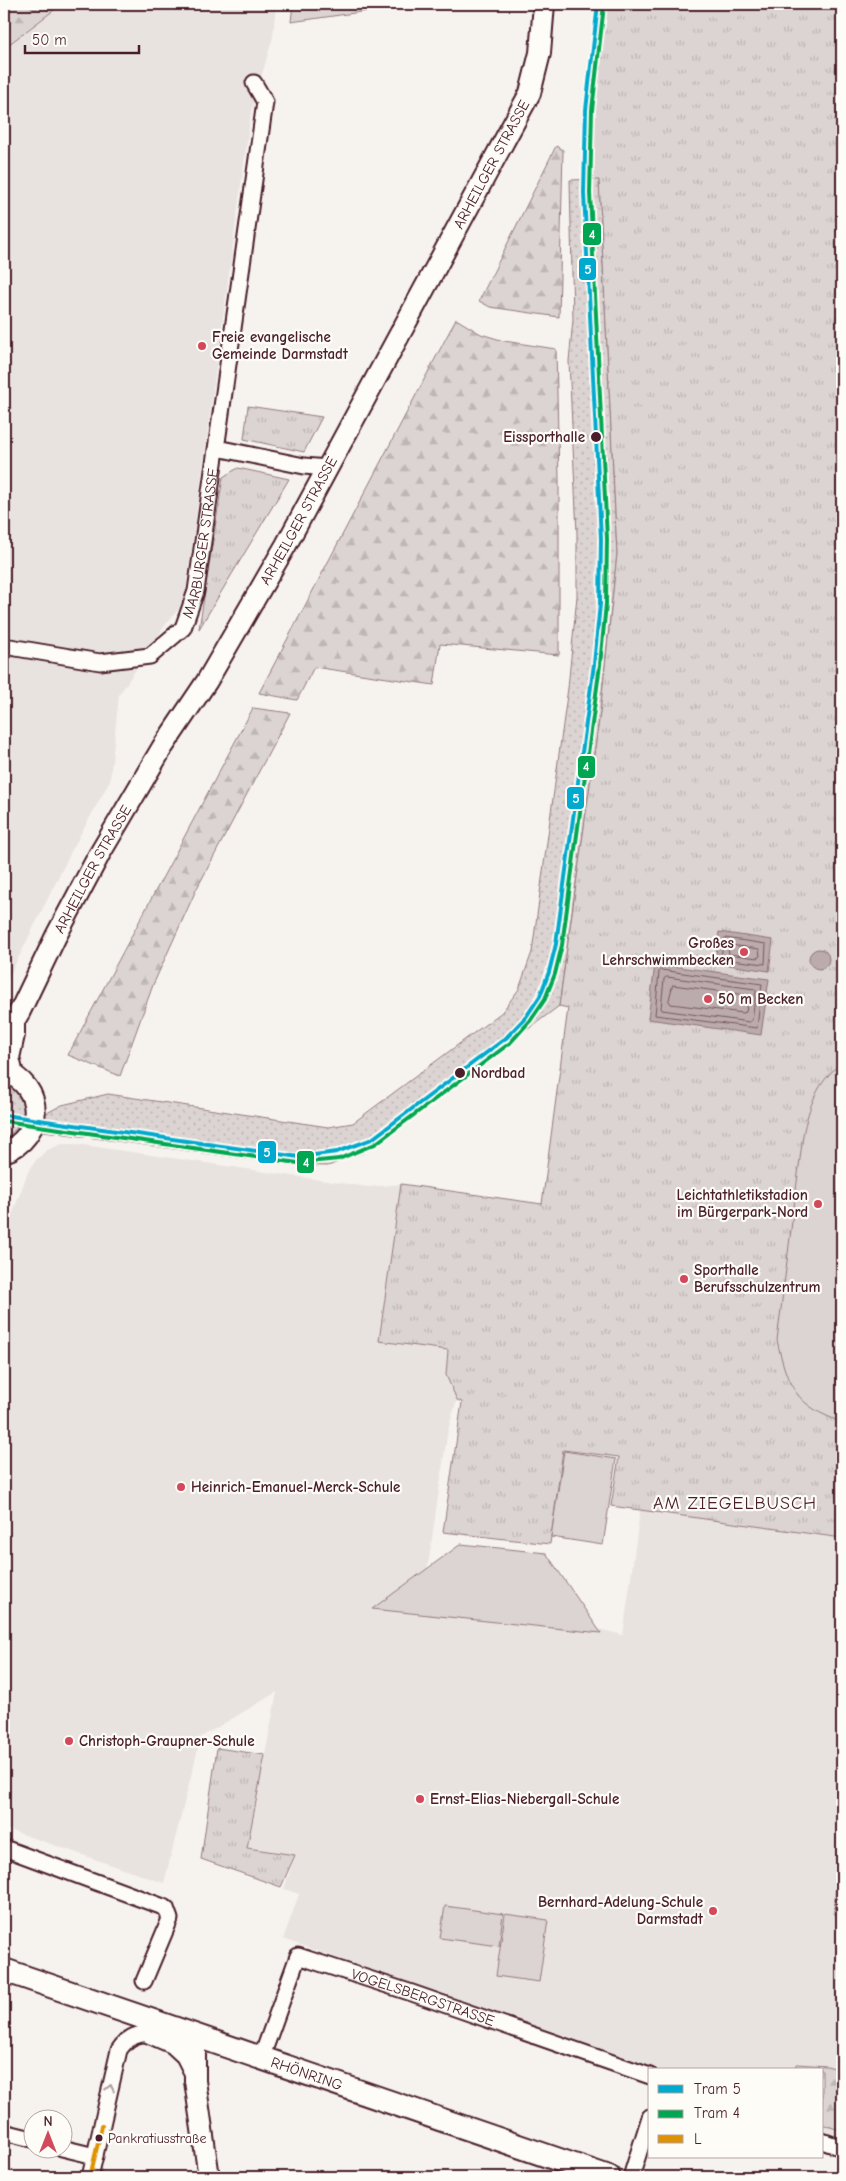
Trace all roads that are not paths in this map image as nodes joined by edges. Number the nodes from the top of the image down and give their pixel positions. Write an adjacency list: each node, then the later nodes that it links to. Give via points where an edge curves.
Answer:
1 (544, 4): 4 (street, ARHEILGER STRASSE, via 540,53 530,92)
2 (254, 83): 3 (street, MARBURGER STRASSE, via 265,102)
3 (217, 448): 4 (street, MARBURGER STRASSE); 5 (street, MARBURGER STRASSE, via 196,591 183,628 150,656 100,662)
4 (327, 468): 6 (street, ARHEILGER STRASSE, via 206,681 99,855)
5 (4, 646)
6 (9, 1025): 7 (street, ARHEILGER STRASSE, via 14,1035)
7 (8, 1073): 8 (street, ARHEILGER STRASSE, via 30,1090 34,1100 34,1120 27,1137)
8 (4, 1152)
9 (4, 1848): 11 (street, via 164,1906 170,1917)
10 (4, 1970): 12 (main road, RHÖNRING)
11 (144, 1981)
12 (43, 1984): 13 (main road, via 51,1998); 14 (main road, RHÖNRING)
13 (150, 2033): 16 (street, via 173,2043 186,2055); 24 (street, one-way to 13, via 119,2050 133,2036)
14 (195, 2036): 15 (main road, RHÖNRING); 16 (street)
15 (261, 2059): 17 (street, VOGELSBERGSTRASSE, via 298,1956); 27 (main road, RHÖNRING)
16 (194, 2071): 26 (street)
17 (648, 2075)
18 (648, 2123): 28 (street)
19 (4, 2132): 20 (street)
20 (22, 2136)
21 (824, 2142): 22 (street)
22 (842, 2148)
23 (72, 2150): 24 (street)
24 (95, 2156): 25 (street)
25 (90, 2177)
26 (209, 2177)
27 (609, 2177)
28 (631, 2177)

